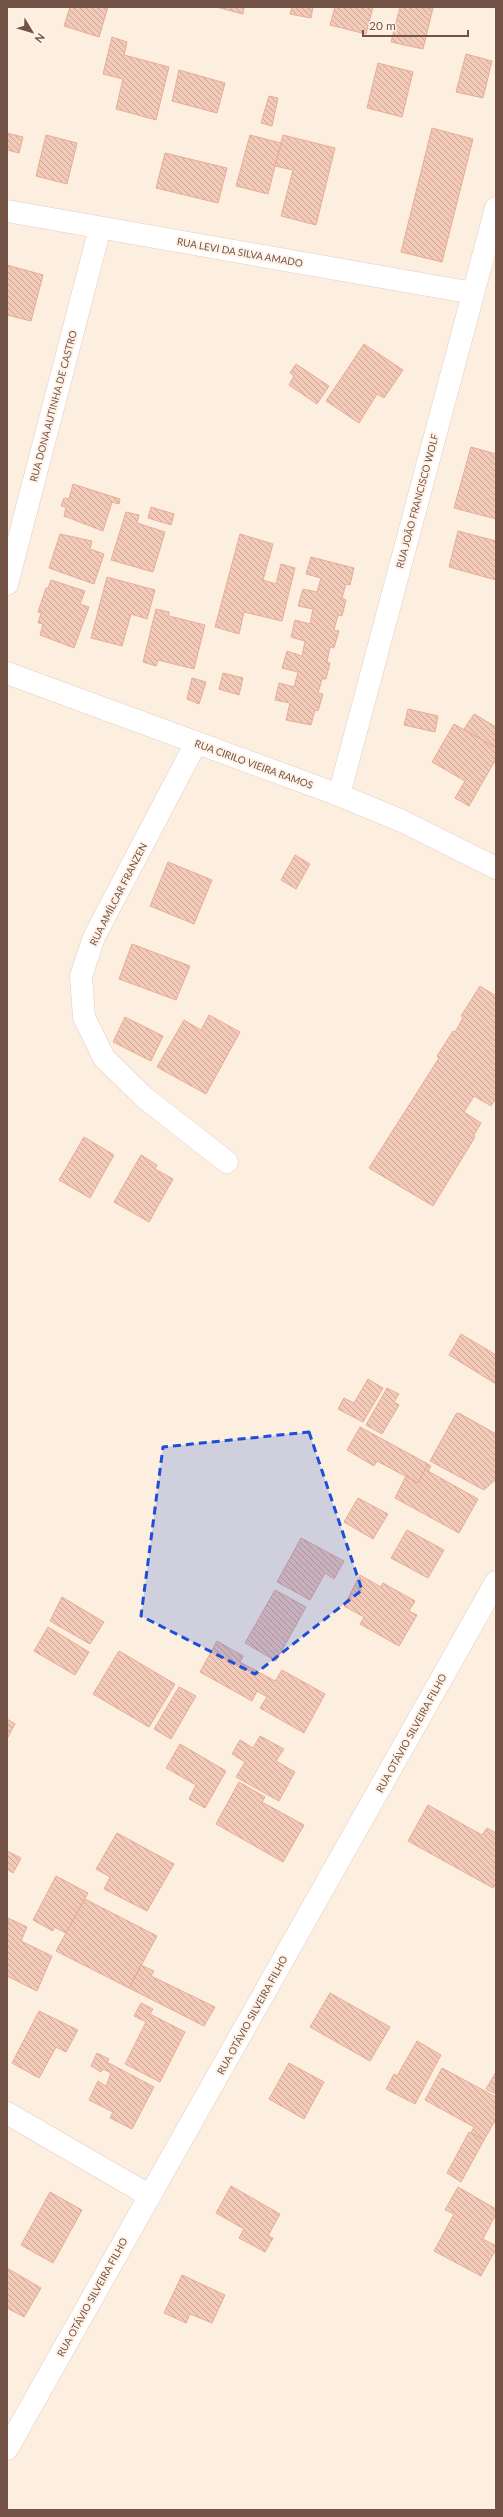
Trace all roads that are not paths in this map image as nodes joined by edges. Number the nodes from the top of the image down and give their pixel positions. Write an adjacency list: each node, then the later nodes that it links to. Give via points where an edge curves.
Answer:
1 (496, 208): 4 (street, RUA JOÃO FRANCISCO WOLF)
2 (7, 211): 3 (street, RUA LEVI DA SILVA AMADO)
3 (100, 228): 4 (street, RUA LEVI DA SILVA AMADO); 5 (street, RUA DONA AUTINHA DE CASTRO)
4 (473, 293): 8 (street, RUA JOÃO FRANCISCO WOLF)
5 (7, 584)
6 (7, 673): 7 (street, RUA CIRILO VIEIRA RAMOS)
7 (196, 743): 8 (street, RUA CIRILO VIEIRA RAMOS); 10 (street, RUA AMÍLCAR FRANZEN, via 94,937 81,976 84,1017 104,1058 145,1098)
8 (339, 795): 9 (street, RUA CIRILO VIEIRA RAMOS, via 402,821)
9 (496, 868)
10 (227, 1162)
11 (496, 1582): 13 (street, RUA OTÁVIO SILVEIRA FILHO)
12 (7, 2113): 13 (street)
13 (150, 2196): 14 (street, RUA OTÁVIO SILVEIRA FILHO)
14 (7, 2449)

